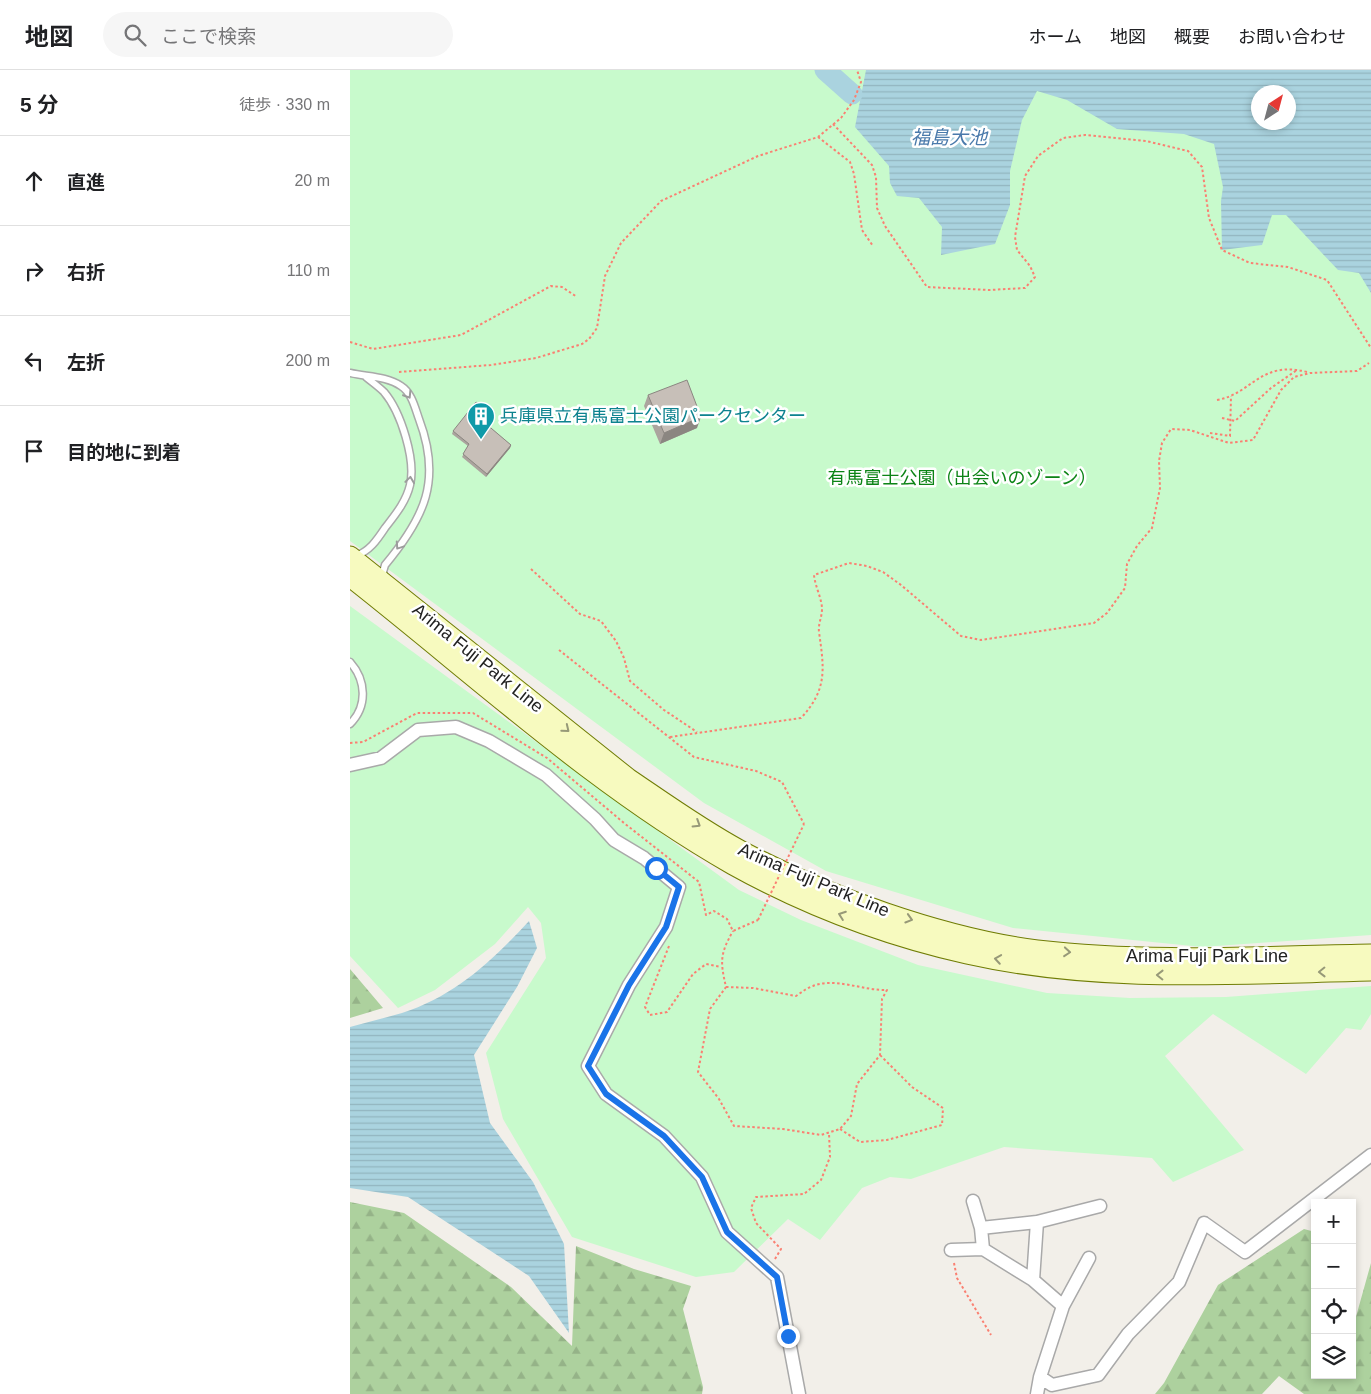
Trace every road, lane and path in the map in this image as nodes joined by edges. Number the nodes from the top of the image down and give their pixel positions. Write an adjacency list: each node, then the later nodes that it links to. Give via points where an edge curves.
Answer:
1 (856, 70): 2 (path, via 861,82 854,100)
2 (833, 124): 3 (path); 7 (path, via 872,165 876,177 877,208 885,226 927,288 1025,288 1035,278 1017,250 1015,237 1026,176 1038,156 1063,138 1085,135 1146,141 1188,151 1202,167 1209,218 1222,250 1250,263 1288,267 1326,280)
3 (818, 137): 4 (path, via 850,162 862,230); 10 (path, via 758,156 661,201 621,243 605,276 597,328 582,344 536,358 500,364)
4 (873, 246)
5 (577, 297): 6 (path, via 562,287 551,286 461,335 373,349)
6 (350, 342)
7 (1371, 348)
8 (1369, 363): 11 (path, via 1357,371)
9 (1298, 370): 11 (path); 14 (path, via 1286,369 1259,377); 17 (path, via 1271,388 1243,416)
10 (399, 372)
11 (1310, 373): 26 (path, via 1294,376 1281,390 1253,440 1229,444 1190,430 1172,429 1162,443 1160,488 1152,528 1127,564 1125,588 1107,613 1094,624 981,640 961,636 883,572 848,563 814,575 822,607 819,629 824,654 822,682 815,704 801,718)
12 (350, 374): 13 (lane)
13 (366, 377): 19 (lane, one-way to 13, via 372,546 396,514 410,485 409,449 394,407); 22 (lane, one-way to 22, via 393,382 409,394 430,454 431,472 425,503 385,565)
14 (1231, 396): 15 (path); 17 (path)
15 (1217, 400)
16 (1222, 418): 17 (path)
17 (1230, 422): 18 (path, via 1230,436)
18 (1210, 433)
19 (351, 557): 22 (main road, Arima Fuji Park Line)
20 (532, 569): 26 (path, via 580,614 600,621 620,650 630,681)
21 (352, 583): 34 (main road, Arima Fuji Park Line, one-way to 21, via 1157,976 1033,965 967,954 832,912 734,865 655,816)
22 (386, 584): 32 (main road, Arima Fuji Park Line, one-way to 32, via 664,803 740,850 841,896 971,938 1036,950 1161,958)
23 (559, 650): 27 (path)
24 (350, 662): 25 (lane, via 360,674 363,688 356,718)
25 (350, 724)
26 (697, 732): 27 (path)
27 (670, 737): 31 (path, bridge, via 694,758 756,771 782,782 804,824 758,920)
28 (350, 765): 30 (street, via 381,758 418,730 456,727 489,740 546,775 614,840 644,858 679,887)
29 (699, 882): 31 (path, via 706,914 714,911 727,919)
30 (666, 927): 33 (path, via 669,948 645,1007 650,1015 667,1012 693,974 706,964); 47 (street, via 629,985 588,1066 606,1094 664,1136 702,1177 727,1232)
31 (733, 931): 33 (path, via 722,951)
32 (1371, 954)
33 (721, 967): 35 (path)
34 (1371, 971)
35 (726, 987): 36 (path, via 754,988 796,996 814,985 838,984 887,990 882,999); 38 (path, via 710,1009 698,1072 720,1099 734,1126 821,1135)
36 (880, 1055): 37 (path, via 856,1084 851,1116); 37 (path, via 912,1087 943,1108 942,1125 887,1140 860,1142)
37 (840, 1129): 38 (path)
38 (829, 1133): 47 (path, via 830,1158 821,1180 804,1194 756,1197 751,1208 756,1222 781,1249)
39 (1371, 1155): 51 (street, via 1245,1252 1204,1223 1180,1282 1128,1334 1098,1375 1052,1385)
40 (973, 1202): 43 (street)
41 (1100, 1206): 42 (street)
42 (1037, 1222): 43 (street); 48 (street)
43 (981, 1228): 44 (street)
44 (983, 1249): 45 (street); 48 (street)
45 (951, 1250): 50 (path, via 957,1278)
46 (1089, 1258): 49 (street)
47 (769, 1270): 52 (street, via 777,1277)
48 (1033, 1280): 49 (street)
49 (1063, 1306): 51 (street)
50 (991, 1335)
51 (1040, 1376): 53 (street)
52 (799, 1394)
53 (1037, 1394)

